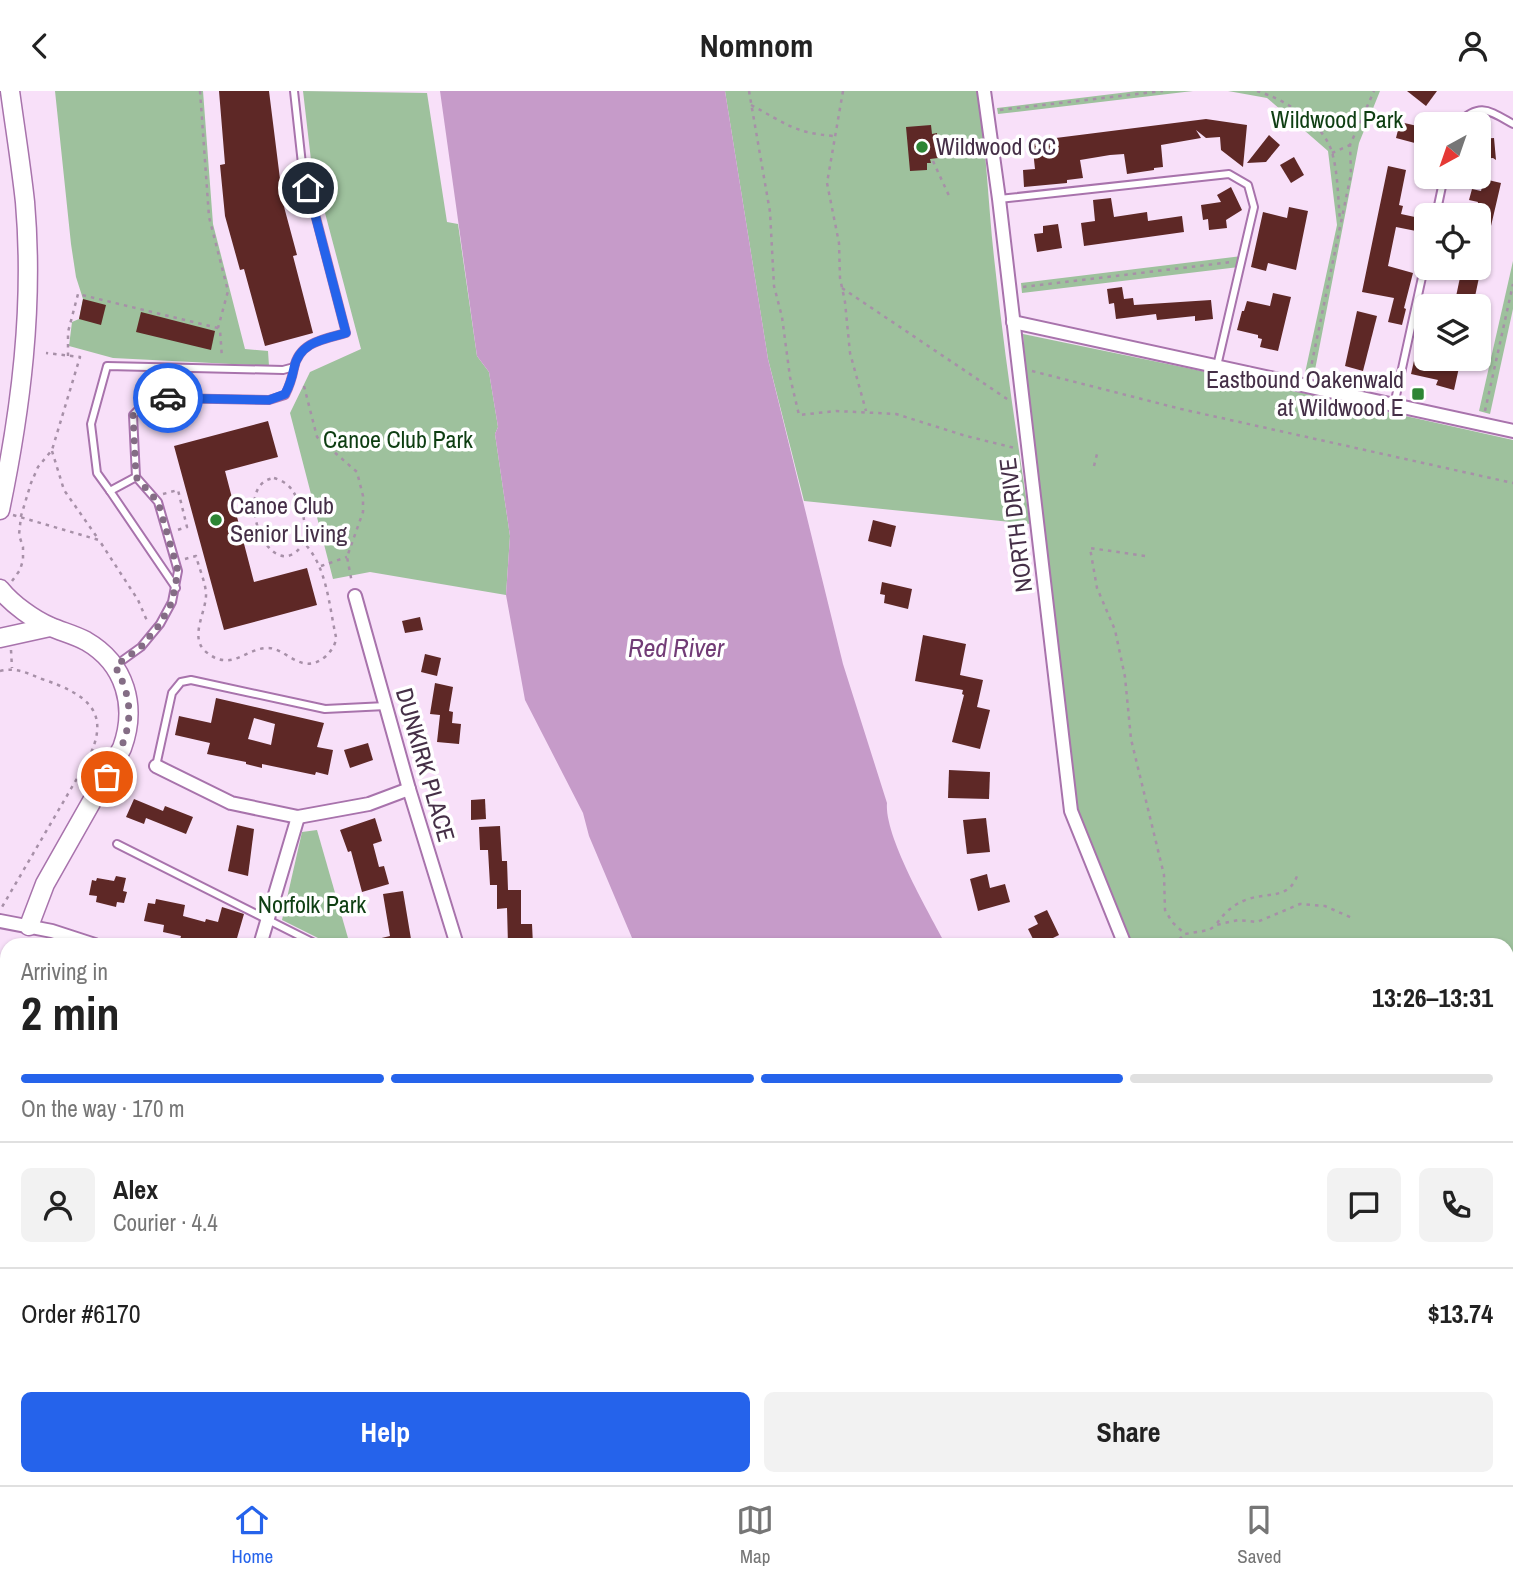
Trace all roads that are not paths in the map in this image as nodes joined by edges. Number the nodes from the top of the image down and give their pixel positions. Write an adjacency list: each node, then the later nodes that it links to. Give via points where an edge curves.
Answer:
1 (10, 91): 15 (main road, via 25,202 27,300 21,396)
2 (294, 91): 10 (lane, via 302,164 346,333 302,349)
3 (984, 91): 6 (street, NORTH DRIVE)
4 (1470, 112): 5 (lane, via 1488,110)
5 (1513, 124)
6 (999, 199): 8 (street, NORTH DRIVE); 9 (lane, via 1229,174 1248,185 1254,207)
7 (1421, 280): 11 (lane)
8 (1013, 322): 9 (street); 34 (street, NORTH DRIVE, via 1070,811)
9 (1217, 366): 11 (street)
10 (294, 367): 13 (lane, via 285,394 269,400 167,398 146,402 133,415); 14 (lane, via 107,366 91,424 97,473)
11 (1394, 405): 12 (street)
12 (1513, 431)
13 (136, 477): 14 (lane); 16 (lane, via 158,502 178,571)
14 (110, 491): 16 (lane)
15 (5, 512)
16 (176, 588): 21 (lane, via 151,637)
17 (2, 591): 19 (main road)
18 (355, 596): 22 (street, DUNKIRK PLACE)
19 (50, 627): 20 (main road); 21 (main road, via 88,642)
20 (0, 638)
21 (115, 666): 29 (main road, via 129,702 125,739 45,884)
22 (386, 706): 23 (lane, via 325,709 191,680 181,682 172,693); 24 (street, DUNKIRK PLACE)
23 (156, 766): 25 (street, via 230,803)
24 (409, 789): 25 (street, via 369,804); 33 (street, DUNKIRK PLACE)
25 (298, 817): 27 (street)
26 (117, 844): 27 (lane)
27 (267, 919): 31 (street); 32 (lane)
28 (0, 921): 29 (street)
29 (29, 926): 30 (street)
30 (73, 938)
31 (262, 938)
32 (304, 938)
33 (455, 938)
34 (1122, 938)

